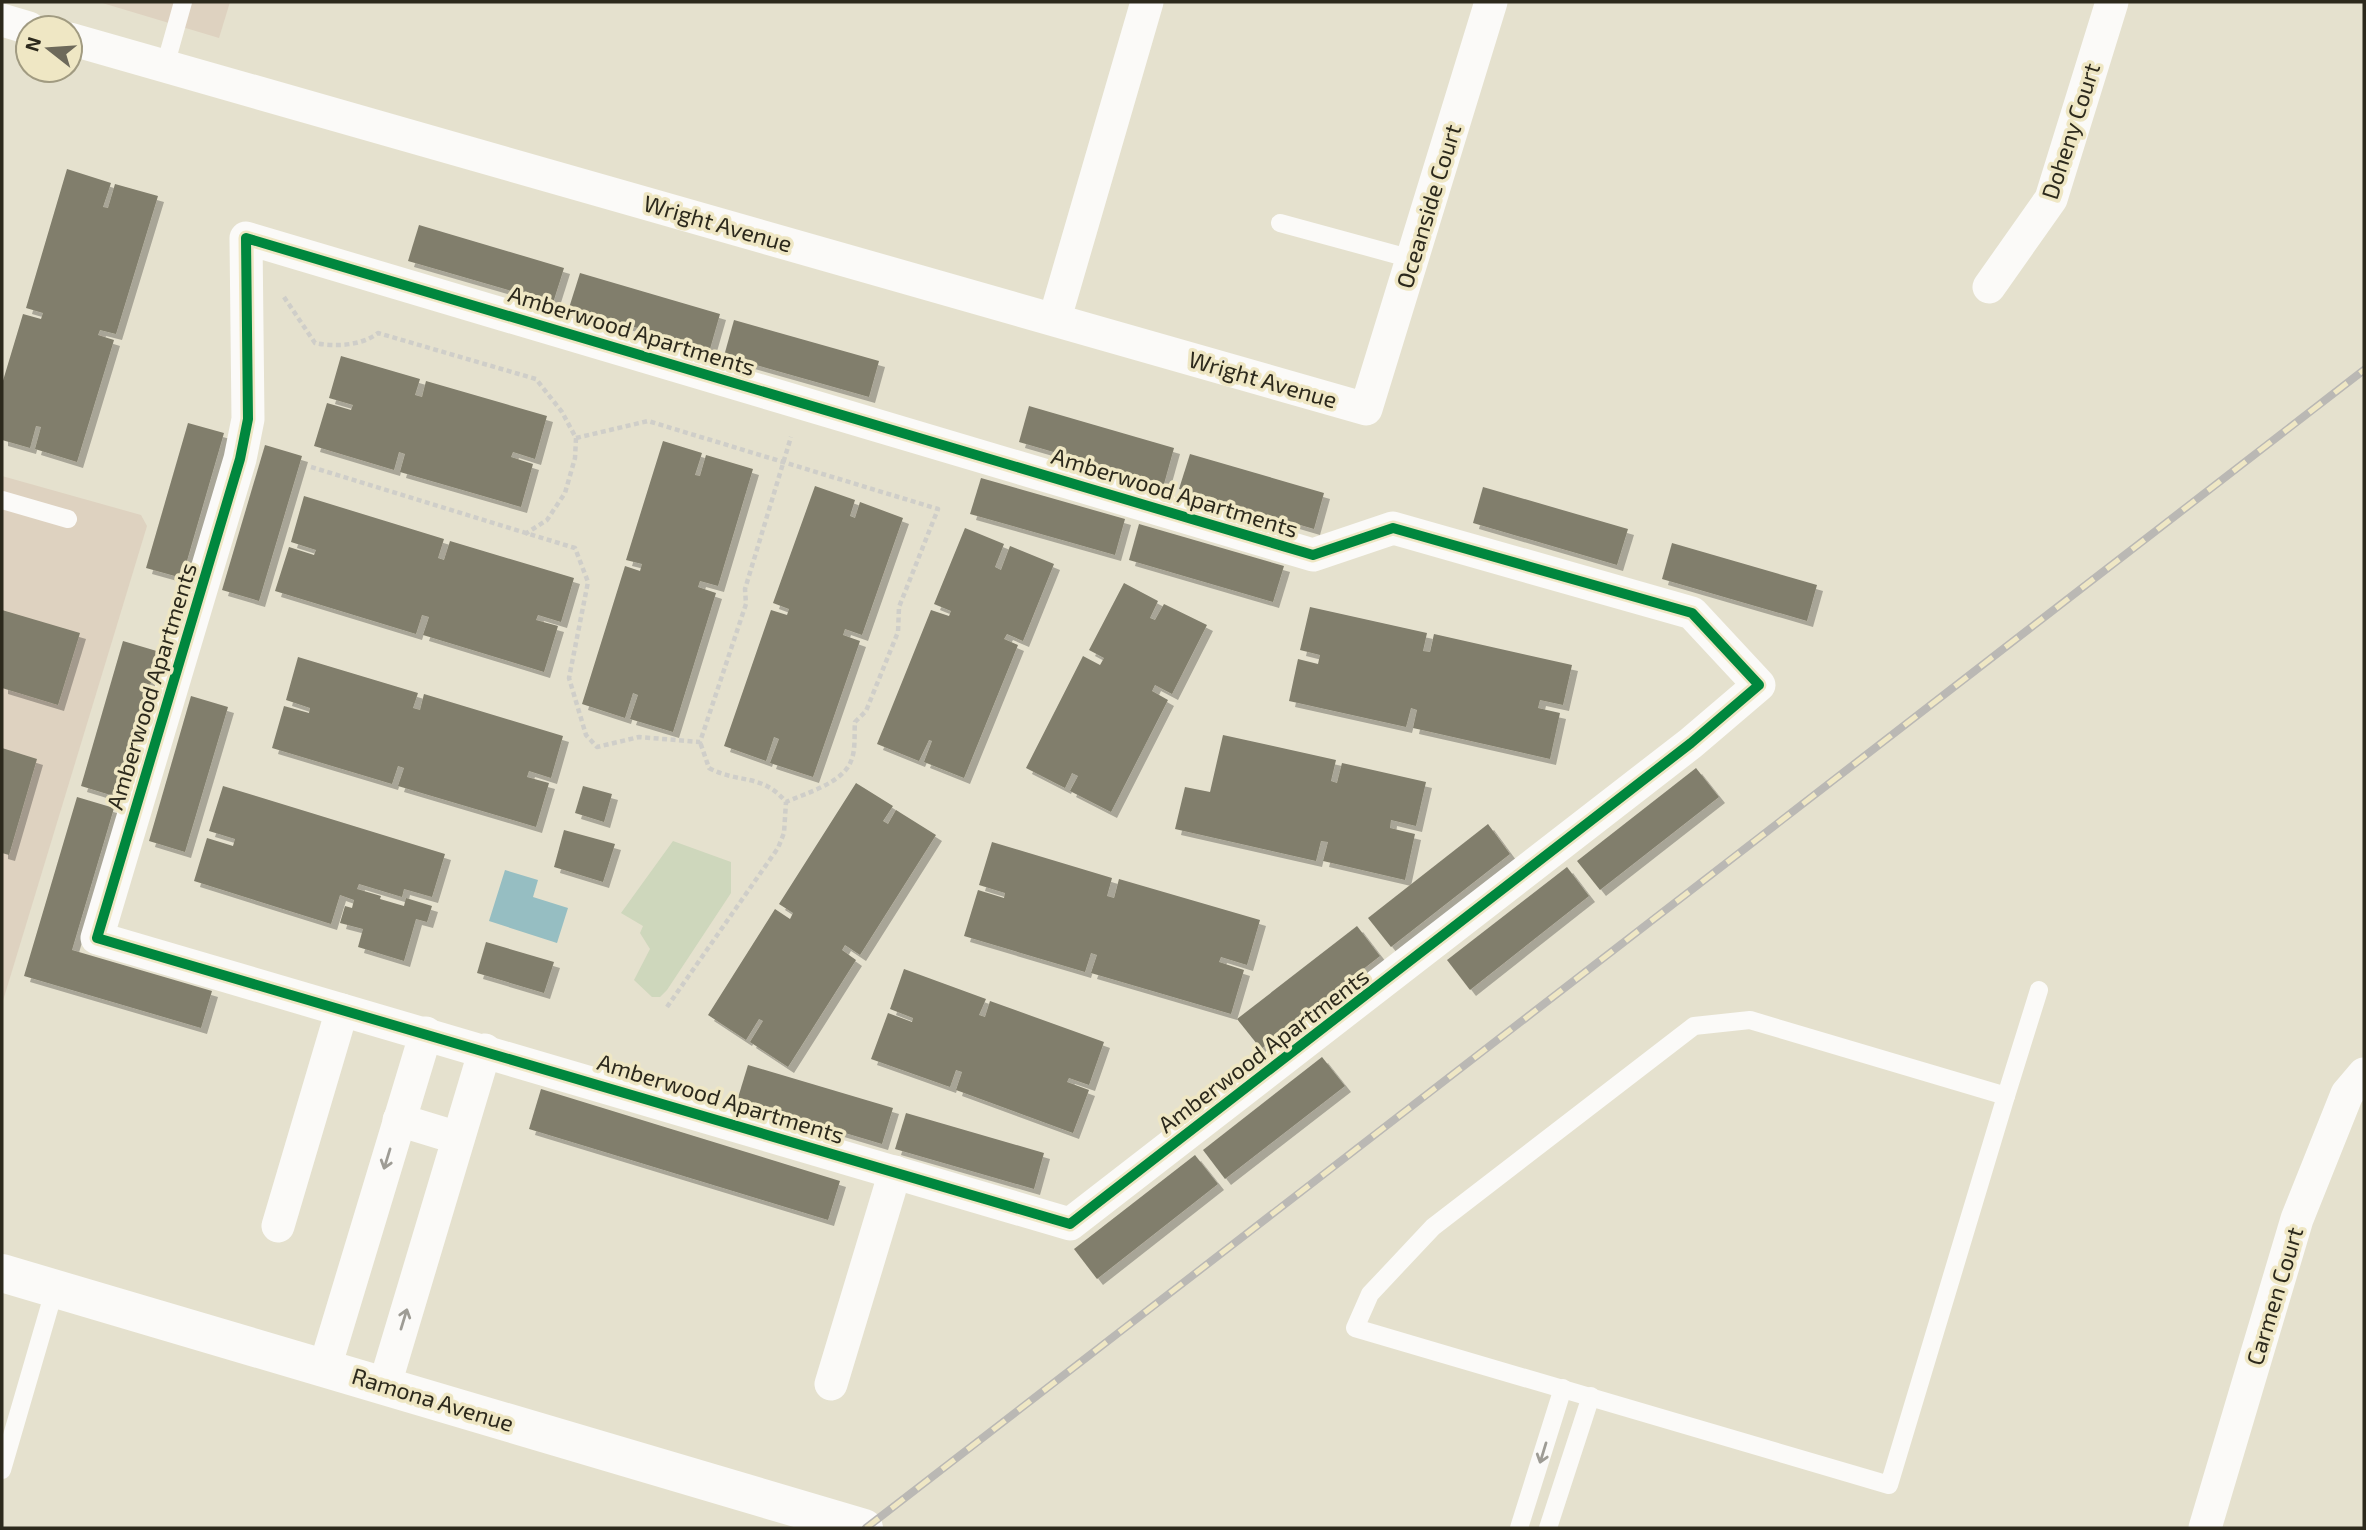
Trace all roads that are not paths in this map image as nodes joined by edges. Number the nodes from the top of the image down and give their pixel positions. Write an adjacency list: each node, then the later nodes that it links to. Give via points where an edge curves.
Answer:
1 (183, 2): 6 (lane)
2 (1147, 2): 10 (street)
3 (1491, 2): 8 (street, Oceanside Court)
4 (2112, 2): 9 (street, Doheny Court, via 2051,200)
5 (84, 44): 6 (street, Wright Avenue)
6 (165, 66): 10 (street, Wright Avenue)
7 (1280, 222): 8 (lane)
8 (1412, 259): 11 (street, Oceanside Court)
9 (1989, 287)
10 (1055, 318): 11 (street, Wright Avenue)
11 (1366, 410)
12 (2, 500): 13 (lane)
13 (68, 519)
14 (2039, 990): 19 (lane)
15 (342, 1010): 16 (street, Amberwood Apartments); 22 (street, Amberwood Apartments, via 97,938 240,458 248,419 248,226 801,402 1314,555 1393,528 1692,613 1759,685 1669,761 1070,1224); 23 (street)
16 (426, 1034): 17 (street, Amberwood Apartments); 20 (street)
17 (485, 1050): 21 (street); 22 (street, Amberwood Apartments)
18 (2364, 1074): 35 (street, Carmen Court, via 2347,1094 2297,1219)
19 (2006, 1096): 29 (lane, via 1750,1020 1694,1026 1433,1227 1370,1294 1354,1328); 30 (lane, via 1889,1485)
20 (399, 1120): 21 (street); 26 (street, one-way to 26)
21 (458, 1138): 27 (street, one-way to 21)
22 (895, 1172): 28 (street)
23 (278, 1226)
24 (2, 1273): 25 (main road, Ramona Avenue)
25 (55, 1288): 26 (main road, Ramona Avenue); 31 (lane)
26 (325, 1367): 27 (main road, Ramona Avenue)
27 (384, 1384): 32 (main road, Ramona Avenue)
28 (831, 1384)
29 (1563, 1388): 30 (lane); 33 (lane, one-way to 33)
30 (1591, 1396): 34 (lane)
31 (2, 1470)
32 (864, 1528)
33 (1519, 1528)
34 (1548, 1528)
35 (2205, 1528)

